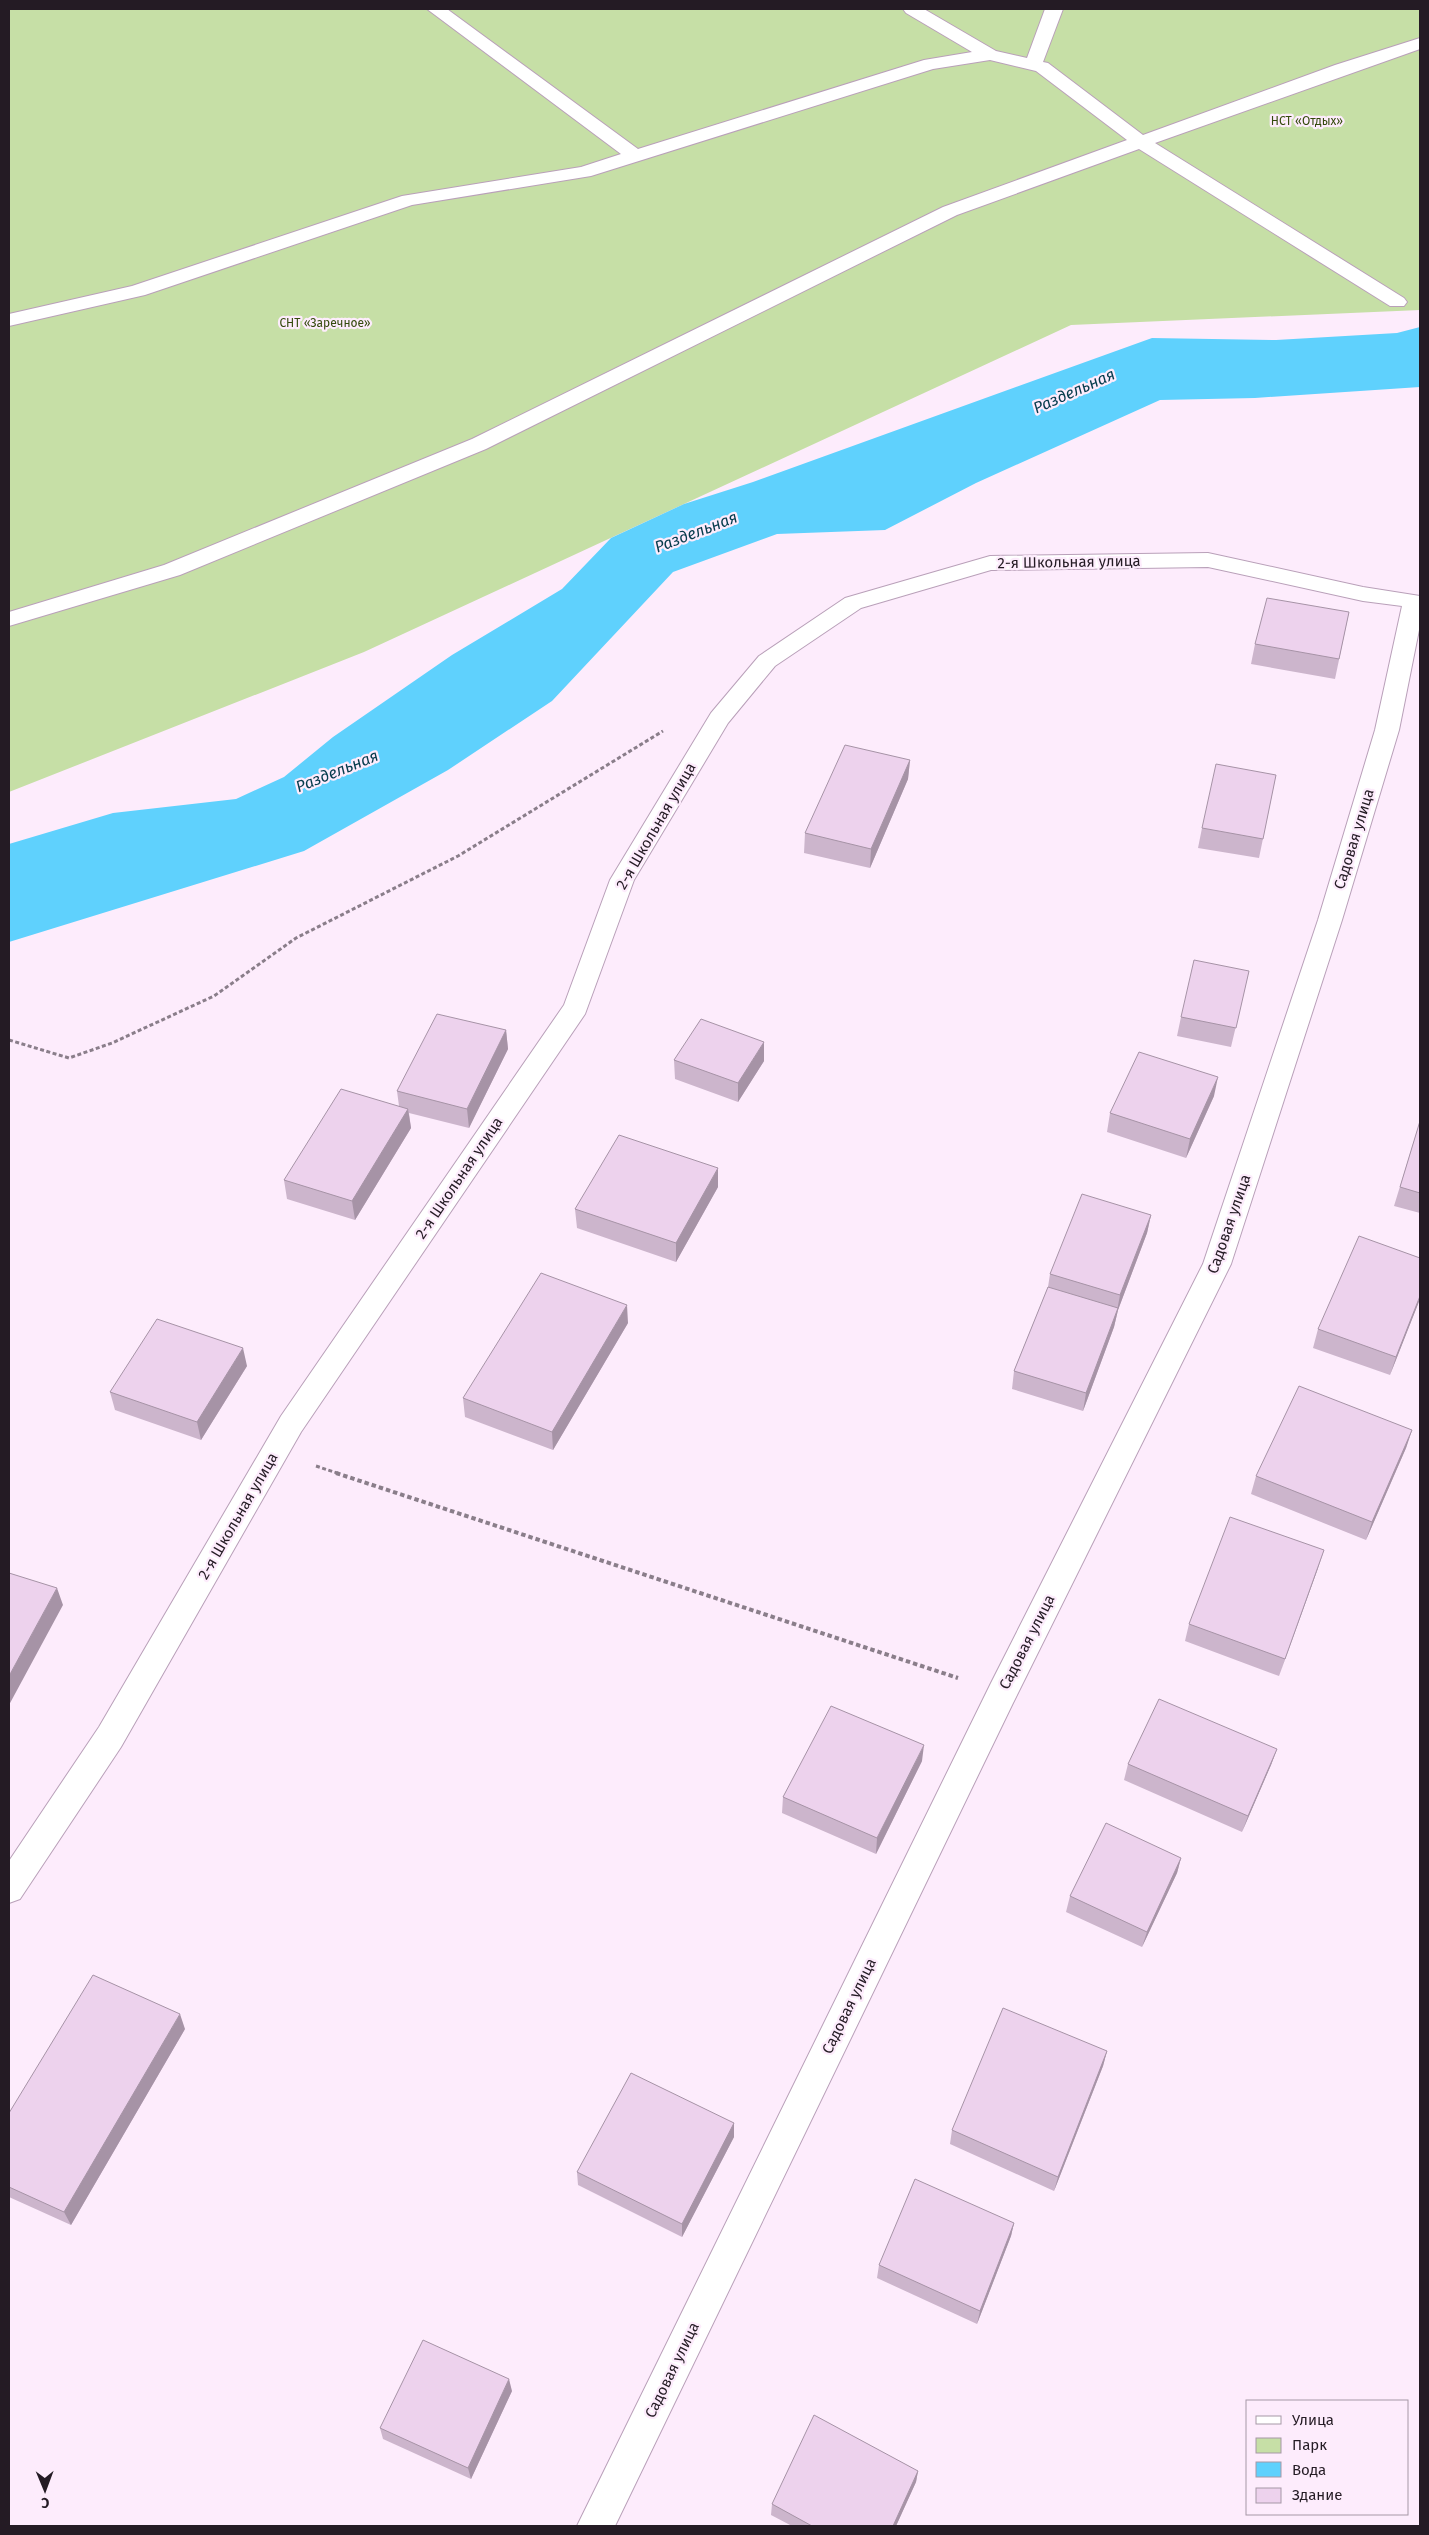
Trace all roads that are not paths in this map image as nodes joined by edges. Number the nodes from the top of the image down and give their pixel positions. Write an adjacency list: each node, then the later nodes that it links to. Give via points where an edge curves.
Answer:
1 (436, 9): 8 (street)
2 (912, 9): 5 (street)
3 (1054, 9): 6 (street)
4 (1420, 44): 7 (street)
5 (990, 55): 6 (street); 8 (street, via 930,64)
6 (1033, 65): 7 (street, via 1042,67)
7 (1141, 142): 9 (street); 12 (street, via 950,212 479,444 172,570)
8 (636, 156): 10 (street, via 584,172 409,200 138,291)
9 (1397, 302)
10 (9, 320)
11 (1417, 602): 13 (street, 2-я Школьная улица); 14 (street, 2-я Школьная улица, via 1363,594 1208,560 990,563 853,603 767,661 719,718 622,880 576,1007 291,1424 110,1737)
12 (9, 619)
13 (1387, 730): 15 (street, Садовая улица, via 1330,920 1217,1264 1002,1693)
14 (9, 1888)
15 (596, 2526)

